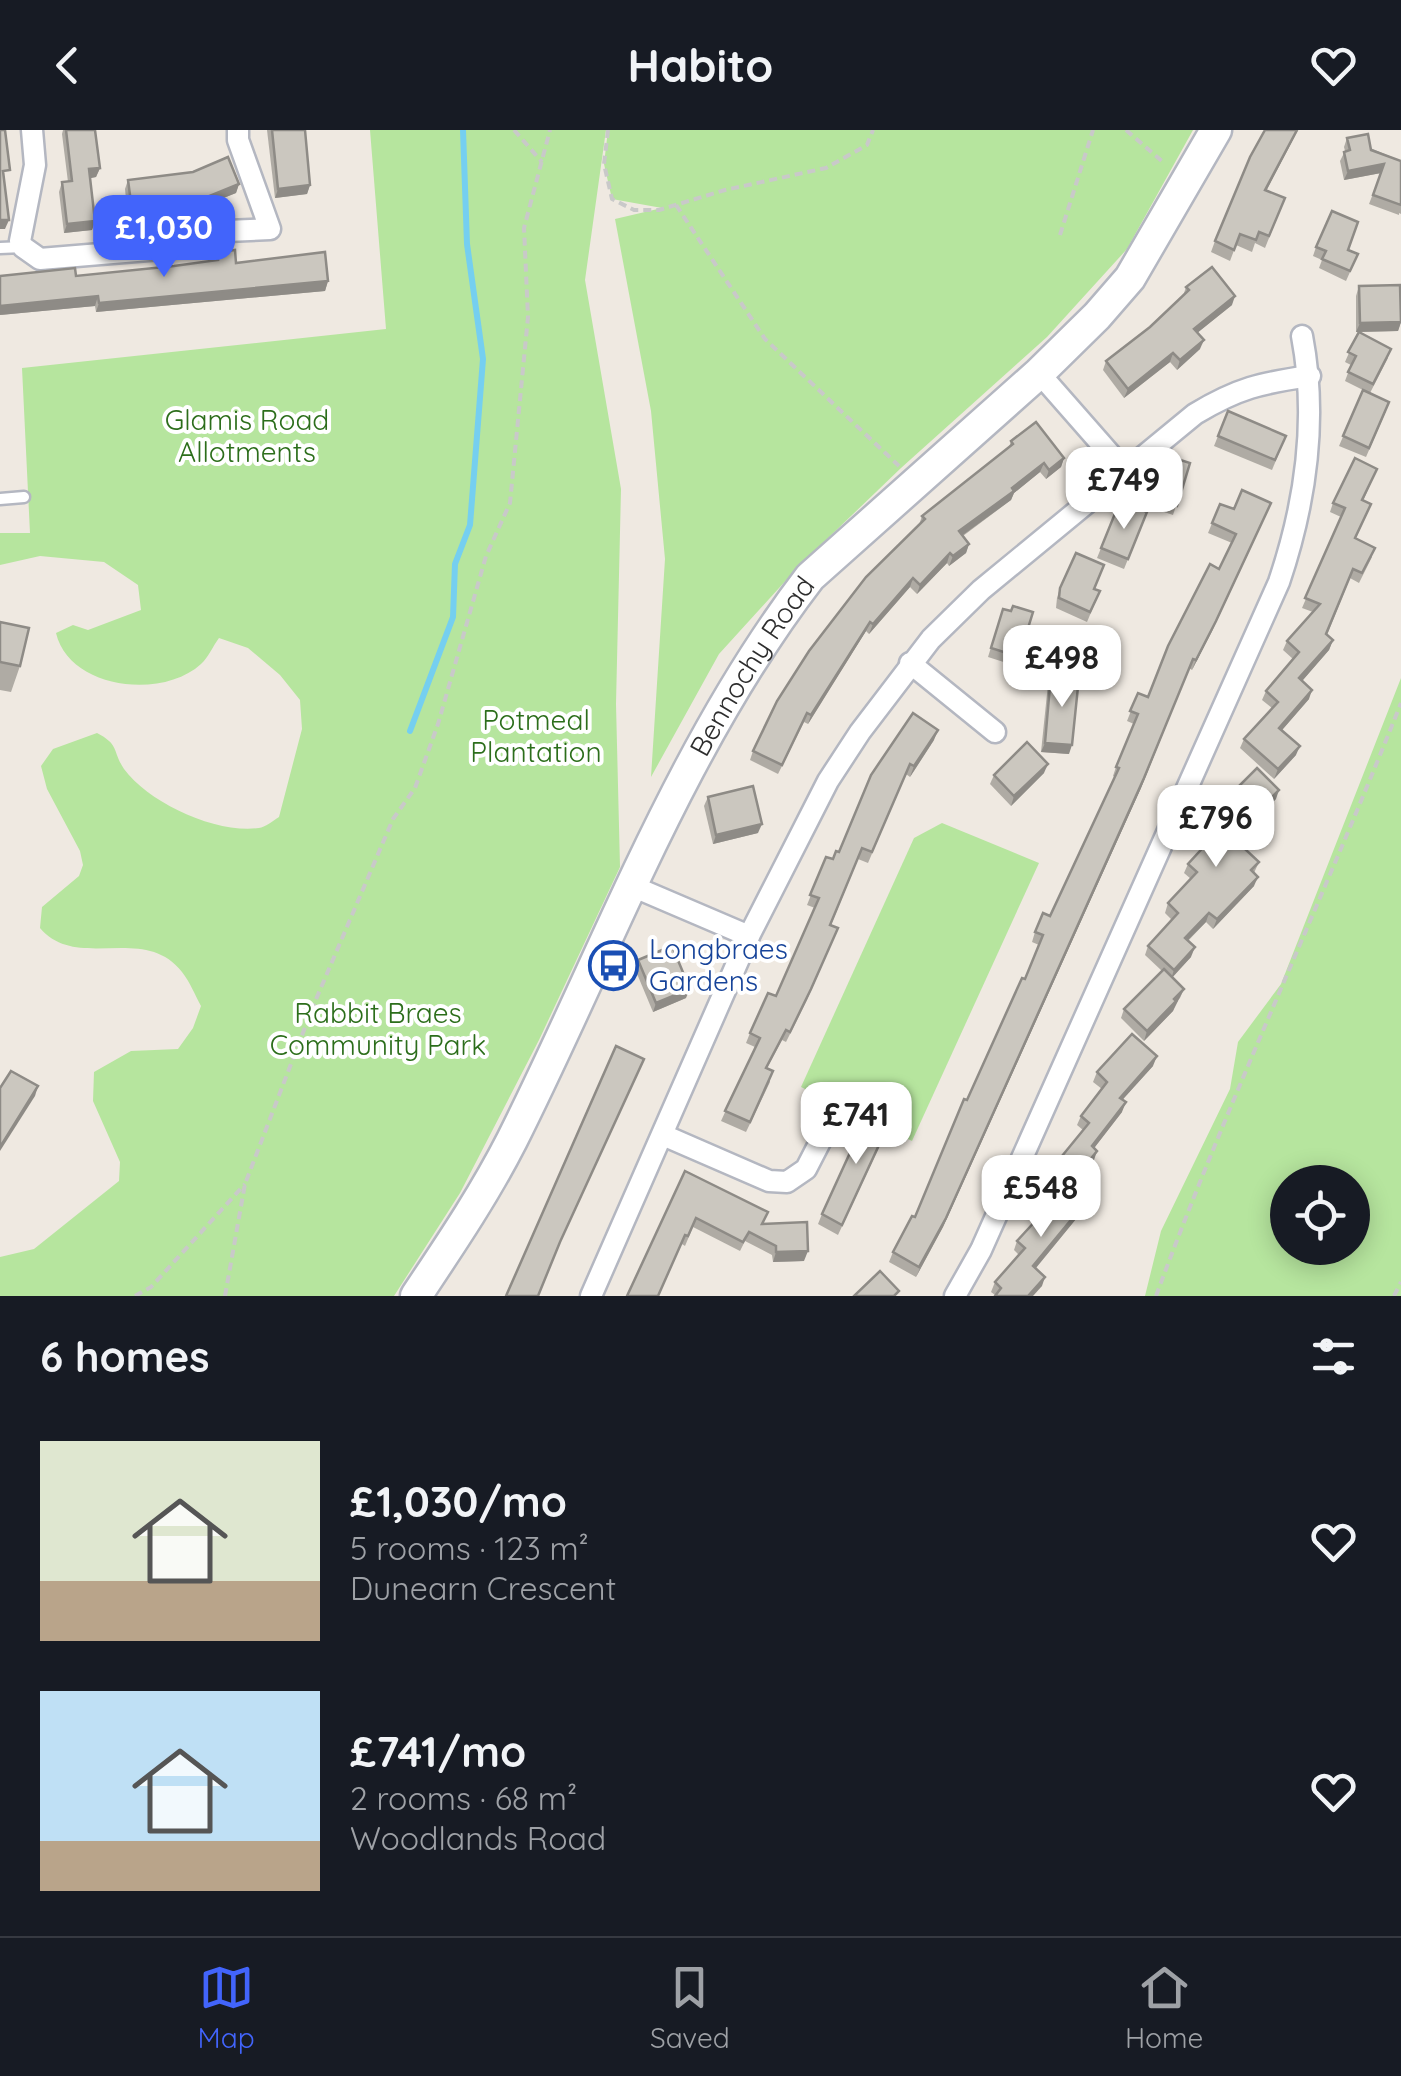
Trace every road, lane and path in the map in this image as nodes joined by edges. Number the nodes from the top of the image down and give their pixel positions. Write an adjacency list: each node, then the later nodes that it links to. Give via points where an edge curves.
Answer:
1 (32, 130): 14 (street, via 35,165)
2 (238, 130): 14 (street, via 270,229 227,231 173,248 40,259)
3 (514, 130): 10 (path)
4 (550, 130): 10 (path)
5 (608, 130): 12 (path, via 604,164 612,199 634,210)
6 (873, 130): 12 (path, via 867,145 826,168)
7 (1093, 130): 13 (path)
8 (1126, 130): 11 (path)
9 (1216, 130): 11 (street, Bennochy Road)
10 (542, 162): 30 (path, via 524,228 528,317 510,502 486,556 415,788 392,819)
11 (1187, 183): 17 (street, Bennochy Road, via 1130,278)
12 (676, 205): 20 (path, via 765,339)
13 (1060, 235)
14 (23, 247): 15 (lane)
15 (0, 248)
16 (1302, 336): 18 (street)
17 (1039, 373): 19 (street); 20 (street, Bennochy Road)
18 (1310, 376): 19 (street, via 1226,396); 36 (street, via 1304,482 1279,582)
19 (1126, 471): 23 (street, via 981,590)
20 (915, 482): 26 (street, Bennochy Road, via 810,577 781,614 738,677)
21 (24, 498): 22 (lane)
22 (0, 499)
23 (910, 663): 25 (street); 27 (street, via 828,780)
24 (1401, 702): 37 (path, via 1240,1077)
25 (996, 732)
26 (632, 886): 27 (street); 34 (street, Bennochy Road, via 510,1143)
27 (749, 936): 29 (street)
28 (838, 1108): 29 (street, via 806,1169 786,1182 769,1182)
29 (663, 1136): 35 (street)
30 (245, 1184): 32 (path, via 151,1287); 33 (path)
31 (1401, 1282): 38 (path)
32 (135, 1296)
33 (225, 1296)
34 (416, 1296)
35 (591, 1296)
36 (955, 1296)
37 (1156, 1296)
38 (1394, 1296)

